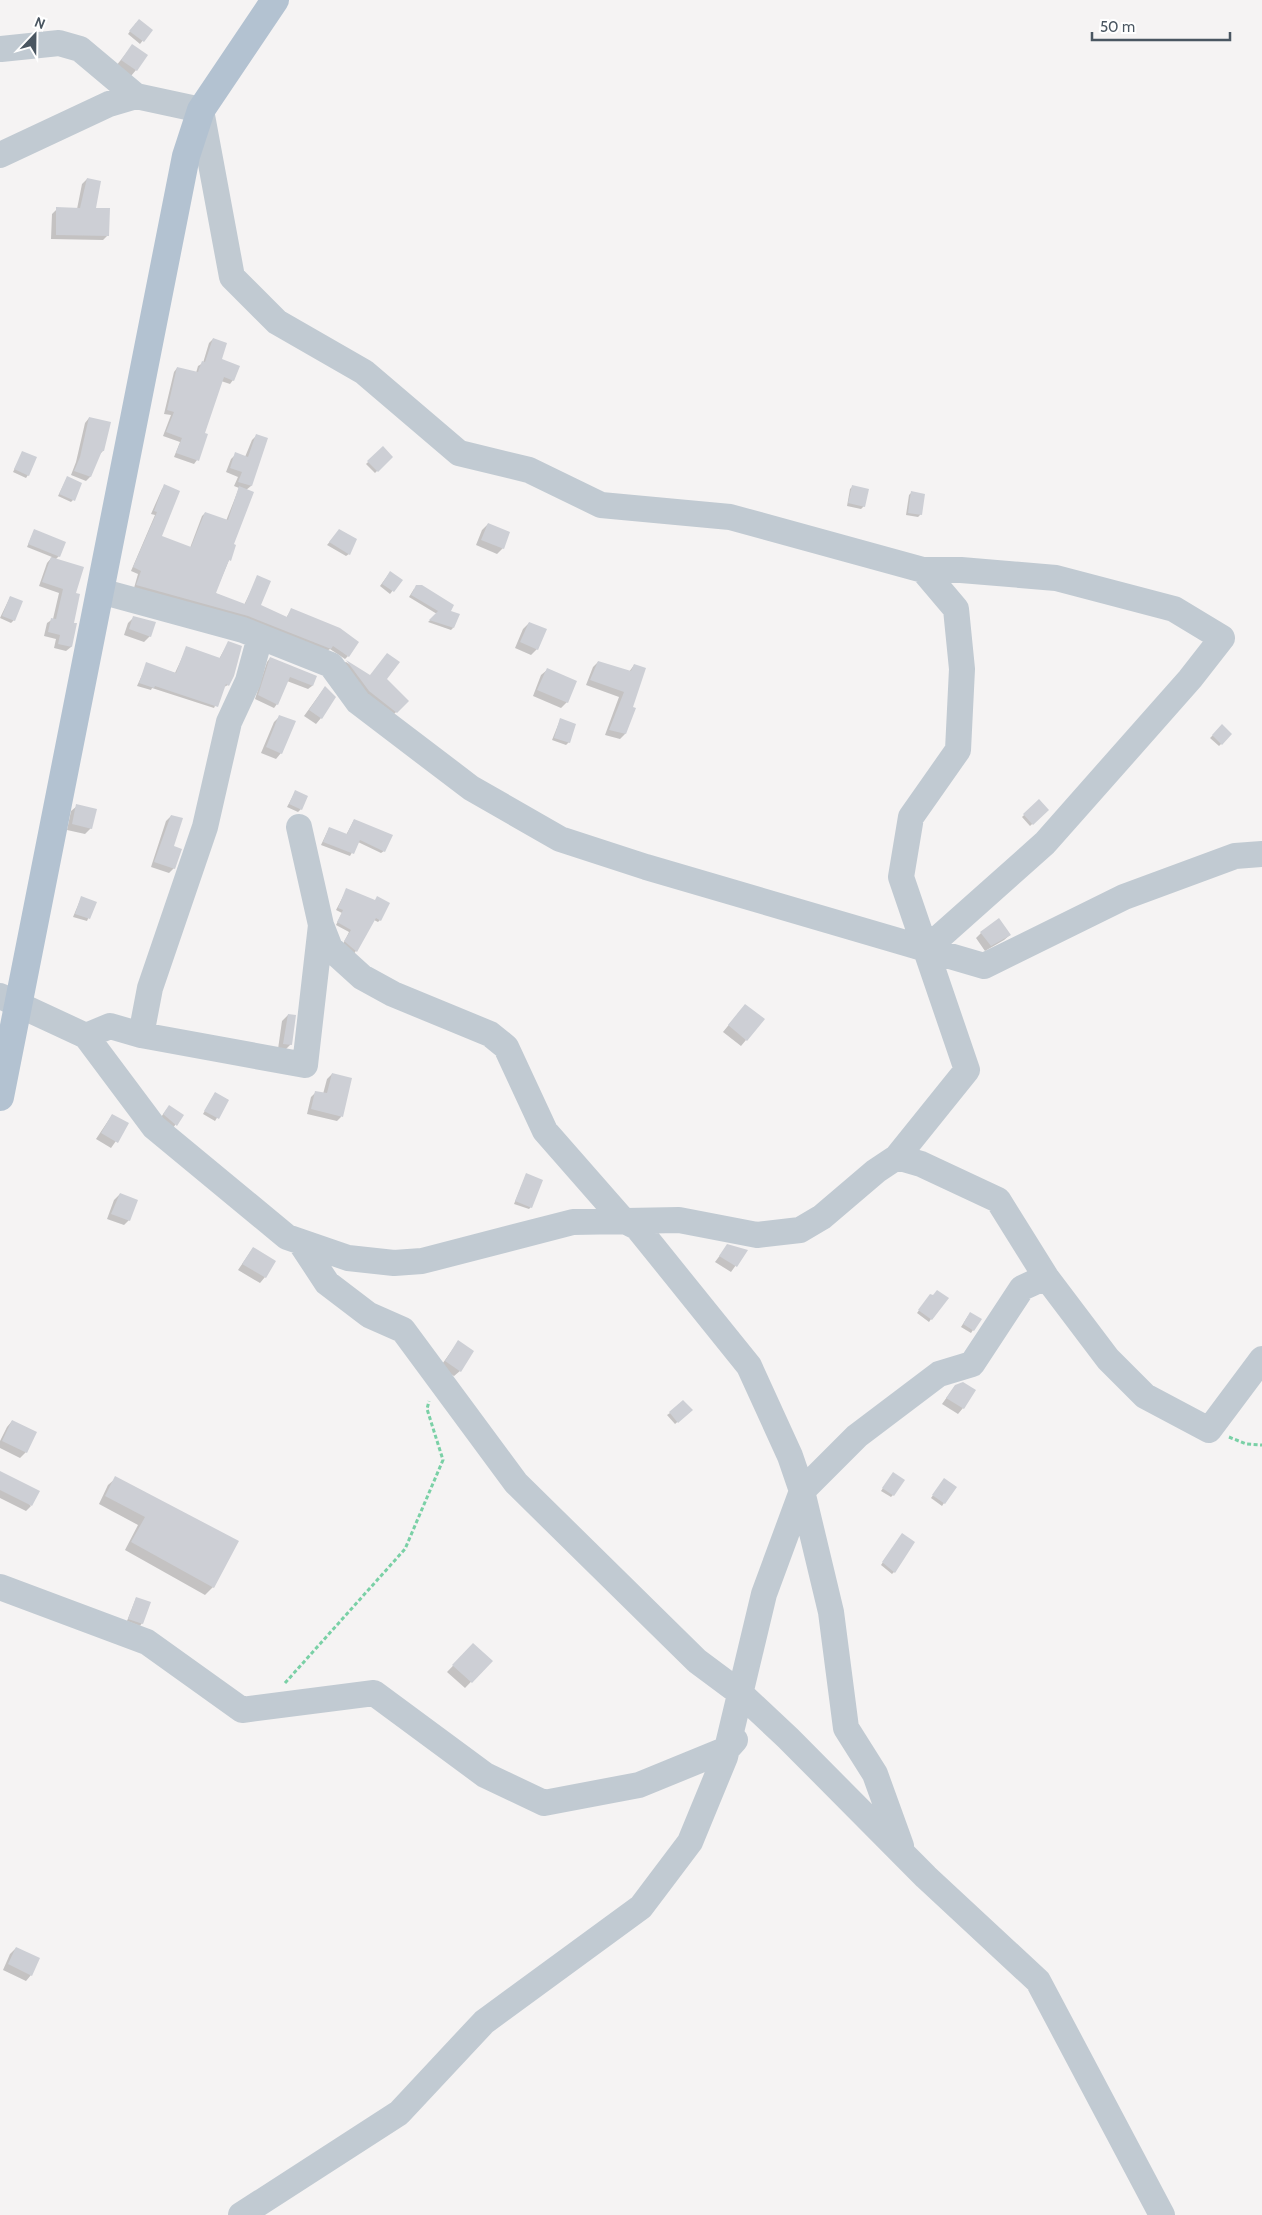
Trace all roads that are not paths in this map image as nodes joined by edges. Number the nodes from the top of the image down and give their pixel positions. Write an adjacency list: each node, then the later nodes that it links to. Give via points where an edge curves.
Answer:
1 (268, 10): 4 (main road)
2 (1, 49): 3 (street, via 59,43 80,49)
3 (136, 96): 4 (street); 5 (street, via 109,104)
4 (201, 110): 6 (street, via 232,277 277,322 364,372 459,454 529,470 602,505 730,517); 7 (main road, via 186,156)
5 (0, 155)
6 (923, 570): 12 (street, via 956,610 962,669 958,750 911,817 901,877); 12 (street, via 1056,578 1174,609 1222,638 1190,679 1045,843)
7 (100, 591): 8 (street); 13 (main road)
8 (260, 637): 12 (street, via 331,665 358,702 471,788 560,839); 14 (street, via 248,681 229,722 205,826 150,988)
9 (299, 827): 11 (street)
10 (1262, 854): 12 (street, via 1235,856 1124,897 984,966)
11 (321, 926): 14 (street, via 304,1065); 18 (street, via 330,948 362,977 392,994 490,1034 506,1047 545,1131)
12 (926, 949): 17 (street, via 967,1070)
13 (9, 1000): 15 (street); 16 (main road)
14 (140, 1034): 15 (street, via 110,1026)
15 (86, 1036): 19 (street, via 154,1127 287,1237)
16 (0, 1097)
17 (897, 1157): 18 (street, via 822,1217 800,1230 757,1235 680,1220); 20 (street, via 921,1164 998,1200)
18 (623, 1220): 19 (street, via 573,1222 413,1262 348,1258); 22 (street, via 637,1228 749,1366 790,1456)
19 (300, 1242): 24 (street, via 327,1282 369,1315 403,1330 516,1483 697,1661)
20 (1046, 1278): 21 (street, via 1108,1359 1145,1396 1209,1430); 22 (street, via 1022,1288 972,1364 939,1374 858,1436)
21 (1262, 1359)
22 (802, 1491): 24 (street, via 764,1594); 27 (street, via 831,1612 846,1728 875,1774)
23 (0, 1587): 26 (street, via 147,1642 242,1710 374,1693 485,1775 544,1803 639,1785)
24 (740, 1693): 25 (street); 26 (street)
25 (776, 1726): 26 (street, via 750,1726); 27 (street)
26 (727, 1749): 28 (street, via 690,1842 641,1907 484,2022 399,2113)
27 (903, 1854): 29 (street, via 1038,1981)
28 (241, 2215)
29 (1162, 2215)

